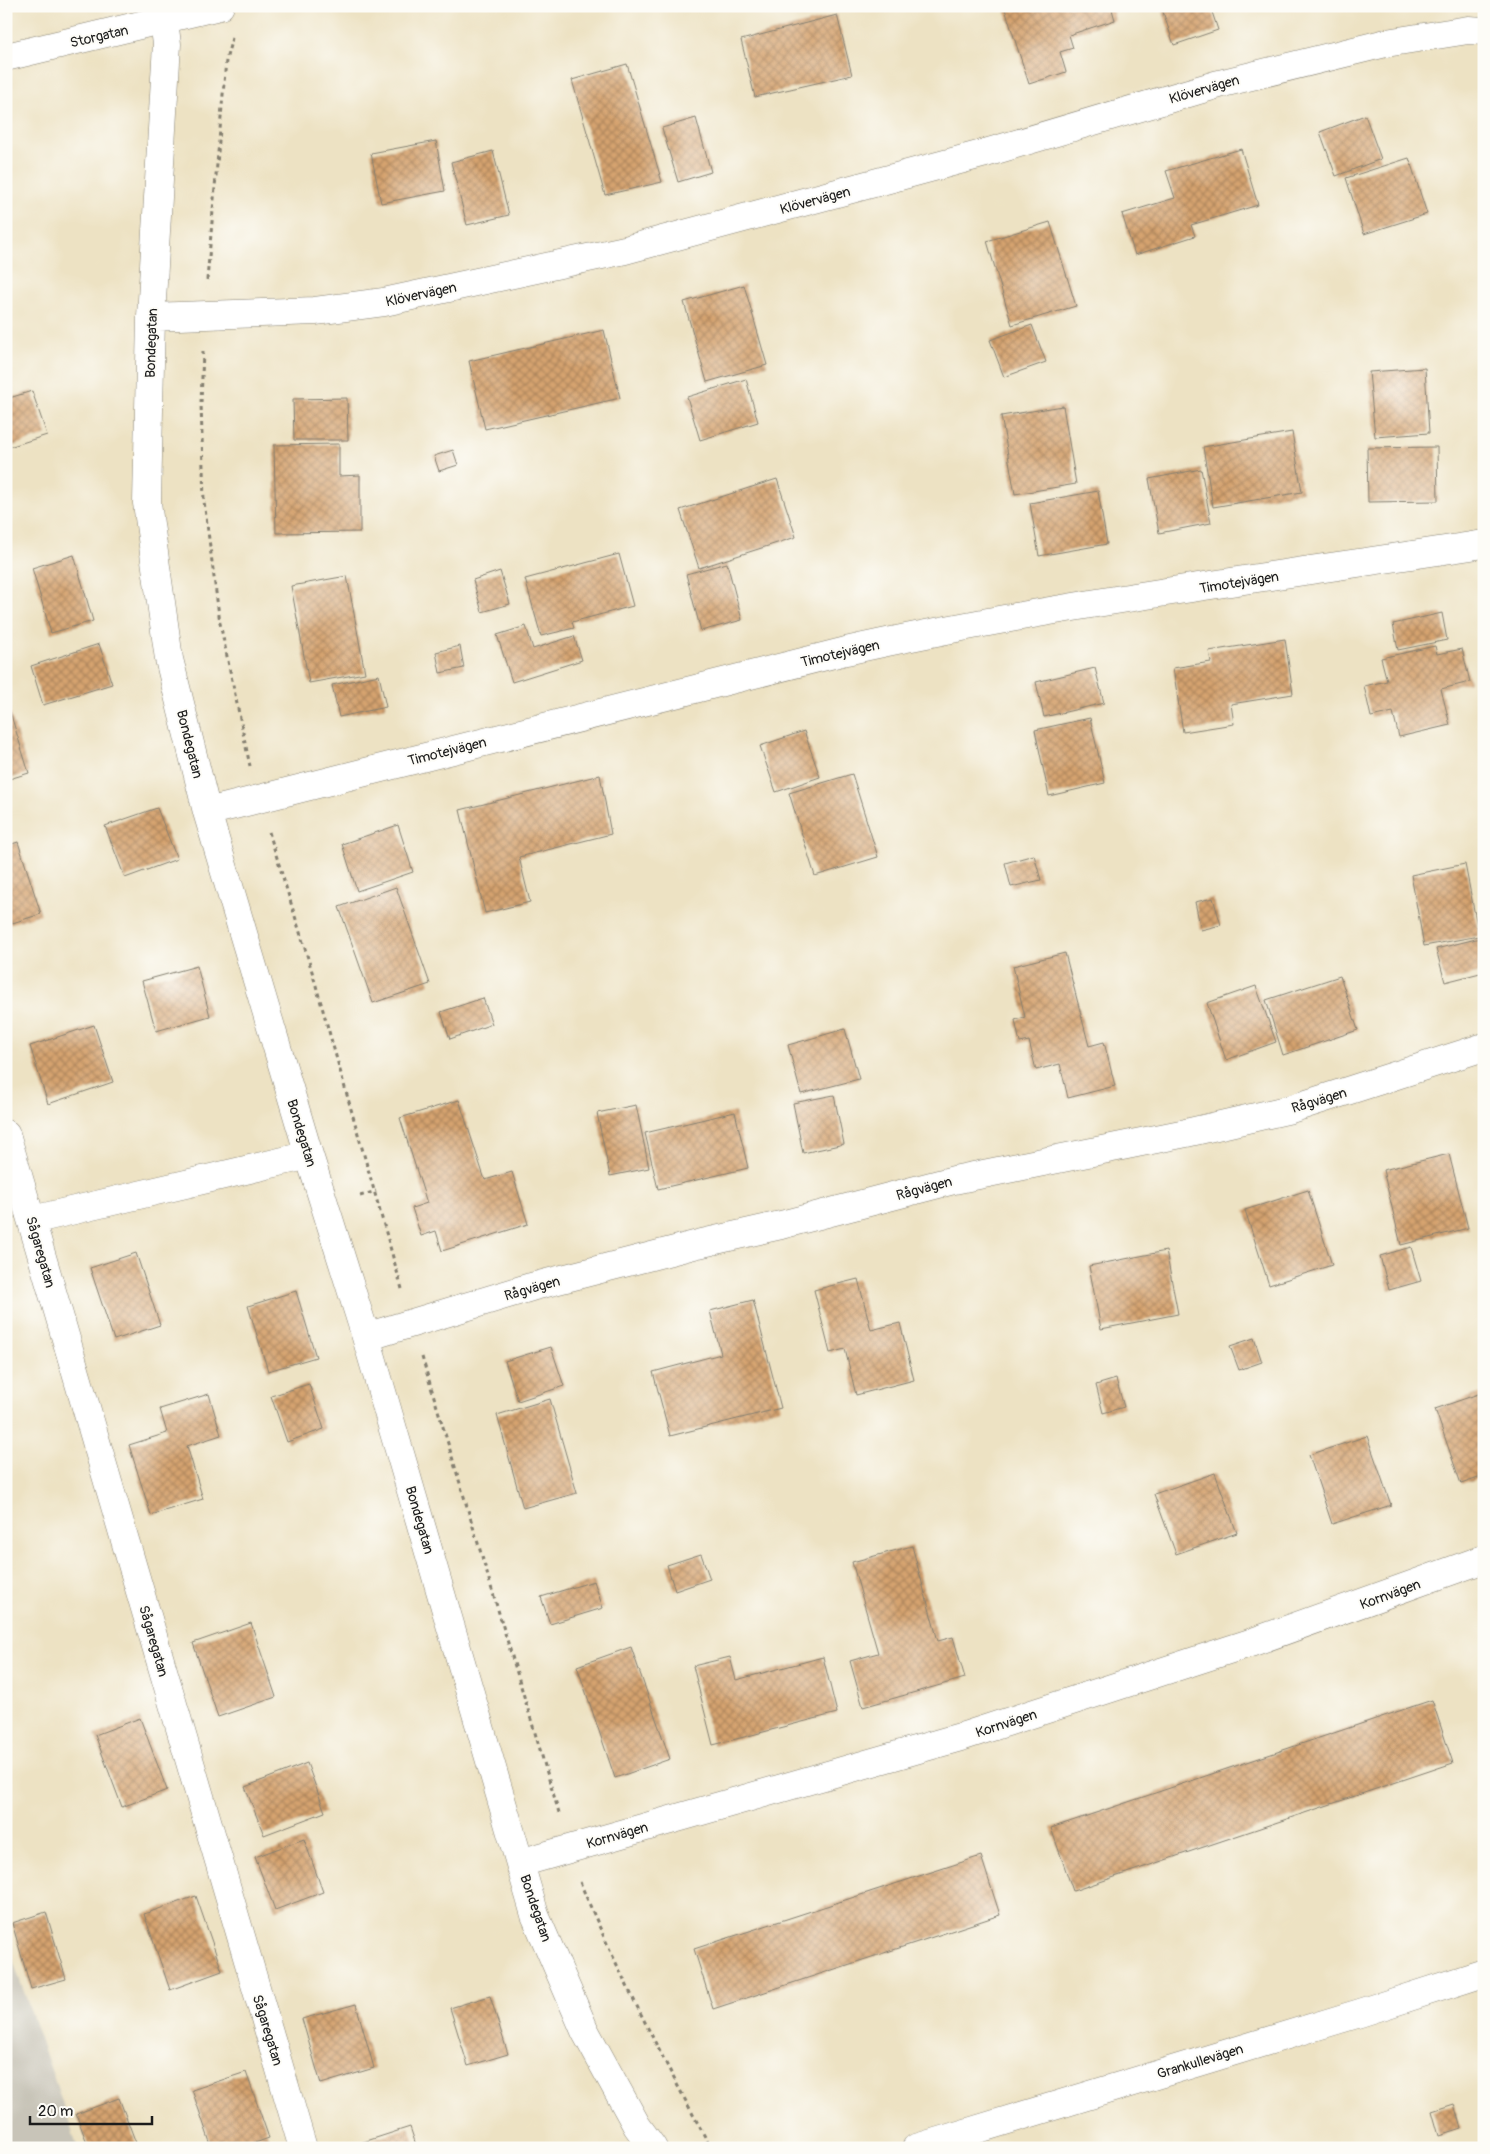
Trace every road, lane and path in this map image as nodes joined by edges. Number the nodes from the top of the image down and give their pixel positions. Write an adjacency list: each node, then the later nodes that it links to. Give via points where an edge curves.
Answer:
1 (220, 6): 2 (street, Storgatan)
2 (163, 13): 5 (street, Storgatan); 7 (street, Bondegatan, via 167,44)
3 (1476, 30): 6 (street, Klövervägen, via 1386,43 1219,84 982,154 625,250 384,302 315,311)
4 (234, 34): 6 (path, via 226,60)
5 (6, 57)
6 (204, 315): 7 (street, Klövervägen); 9 (path, via 201,403 204,501 220,622)
7 (151, 317): 10 (street, Bondegatan, via 147,504 170,659)
8 (1484, 544): 9 (street, Timotejvägen, via 922,634)
9 (259, 799): 10 (street, Timotejvägen); 15 (path, via 311,968)
10 (207, 812): 13 (street, Bondegatan)
11 (1484, 1047): 15 (street, Rågvägen, via 1291,1109 954,1180 531,1287)
12 (6, 1134): 14 (street, Sågaregatan)
13 (309, 1155): 14 (street); 16 (street, Bondegatan)
14 (32, 1220): 21 (street, Sågaregatan)
15 (412, 1324): 16 (street, Rågvägen); 18 (path)
16 (366, 1337): 19 (street, Bondegatan)
17 (1484, 1559): 18 (street, Kornvägen, via 1259,1640 964,1736)
18 (570, 1848): 19 (street, Kornvägen); 23 (path, via 604,1940)
19 (520, 1862): 22 (street, Bondegatan, via 535,1915 585,2031 637,2126)
20 (1484, 1973): 24 (street, Grankullevägen)
21 (303, 2148)
22 (653, 2148)
23 (711, 2148)
24 (916, 2148)

